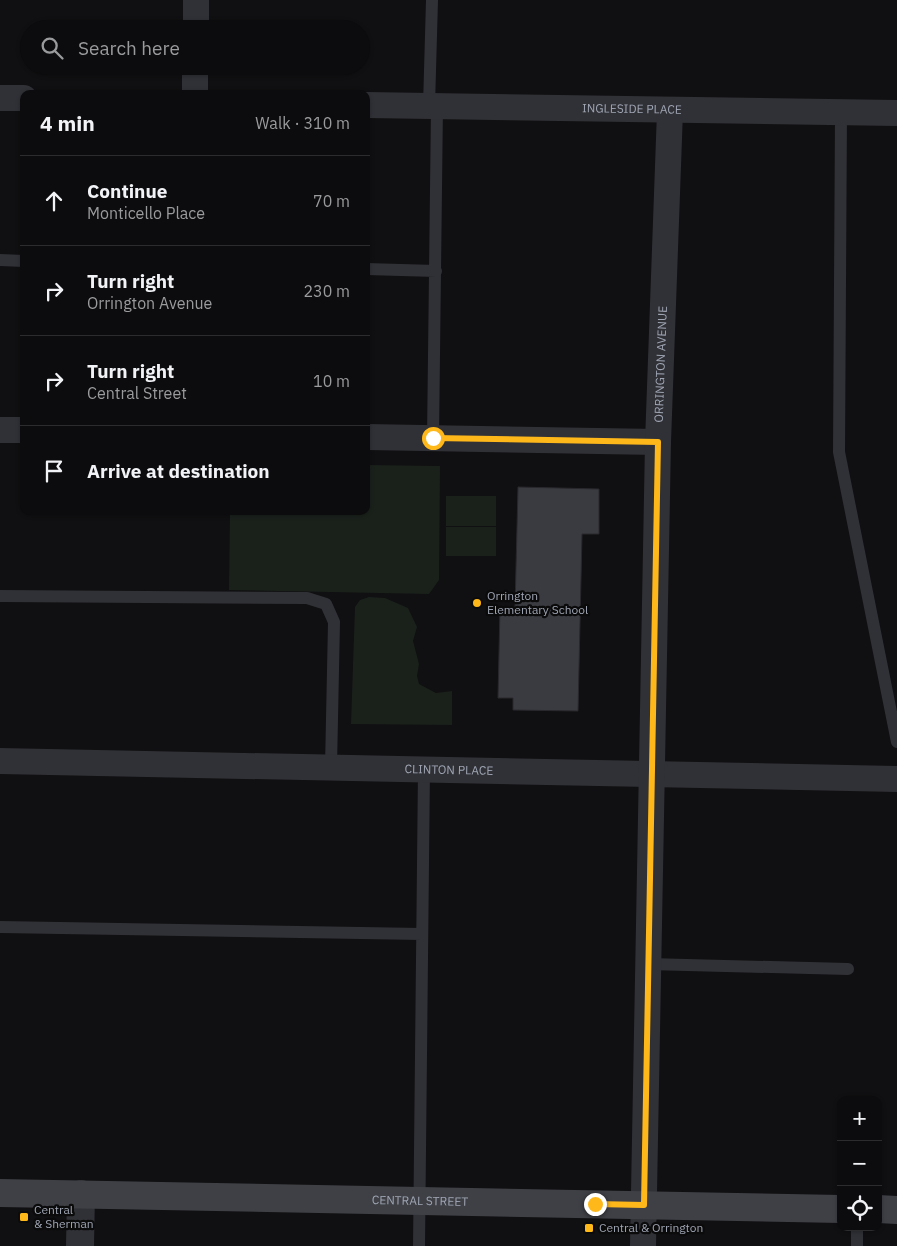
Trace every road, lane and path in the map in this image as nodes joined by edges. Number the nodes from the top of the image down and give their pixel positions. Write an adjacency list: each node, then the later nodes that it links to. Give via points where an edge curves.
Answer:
1 (196, 0): 3 (street)
2 (432, 0): 9 (lane)
3 (196, 20)
4 (196, 75): 5 (street)
5 (195, 90)
6 (0, 98): 7 (street)
7 (20, 98)
8 (370, 105): 9 (street, INGLESIDE PLACE)
9 (433, 106): 10 (street, INGLESIDE PLACE); 16 (lane)
10 (670, 111): 11 (street, INGLESIDE PLACE); 21 (street, ORRINGTON AVENUE)
11 (840, 113): 12 (street, INGLESIDE PLACE); 23 (lane, via 840,452)
12 (897, 114)
13 (0, 260): 14 (lane)
14 (20, 261)
15 (370, 269): 16 (lane)
16 (436, 271): 20 (lane)
17 (0, 430): 18 (street)
18 (20, 430)
19 (370, 437): 20 (street)
20 (433, 438): 21 (street)
21 (658, 442): 27 (street, ORRINGTON AVENUE)
22 (0, 596): 25 (lane, via 306,598 326,604 334,622)
23 (897, 742)
24 (0, 761): 25 (street, CLINTON PLACE)
25 (331, 767): 26 (street, CLINTON PLACE)
26 (424, 768): 27 (street, CLINTON PLACE); 30 (lane)
27 (652, 776): 28 (street, CLINTON PLACE); 31 (street, ORRINGTON AVENUE)
28 (897, 780)
29 (0, 927): 30 (lane)
30 (422, 934): 35 (lane)
31 (648, 964): 32 (lane); 36 (street, ORRINGTON AVENUE)
32 (848, 969)
33 (0, 1193): 34 (main road, CENTRAL STREET)
34 (81, 1194): 35 (main road, CENTRAL STREET); 41 (street)
35 (420, 1201): 36 (main road, CENTRAL STREET); 42 (lane)
36 (644, 1205): 37 (main road, CENTRAL STREET); 43 (street, ORRINGTON AVENUE)
37 (837, 1209)
38 (882, 1210): 39 (main road)
39 (897, 1210)
40 (857, 1231): 44 (lane)
41 (80, 1246)
42 (420, 1246)
43 (643, 1246)
44 (857, 1246)

